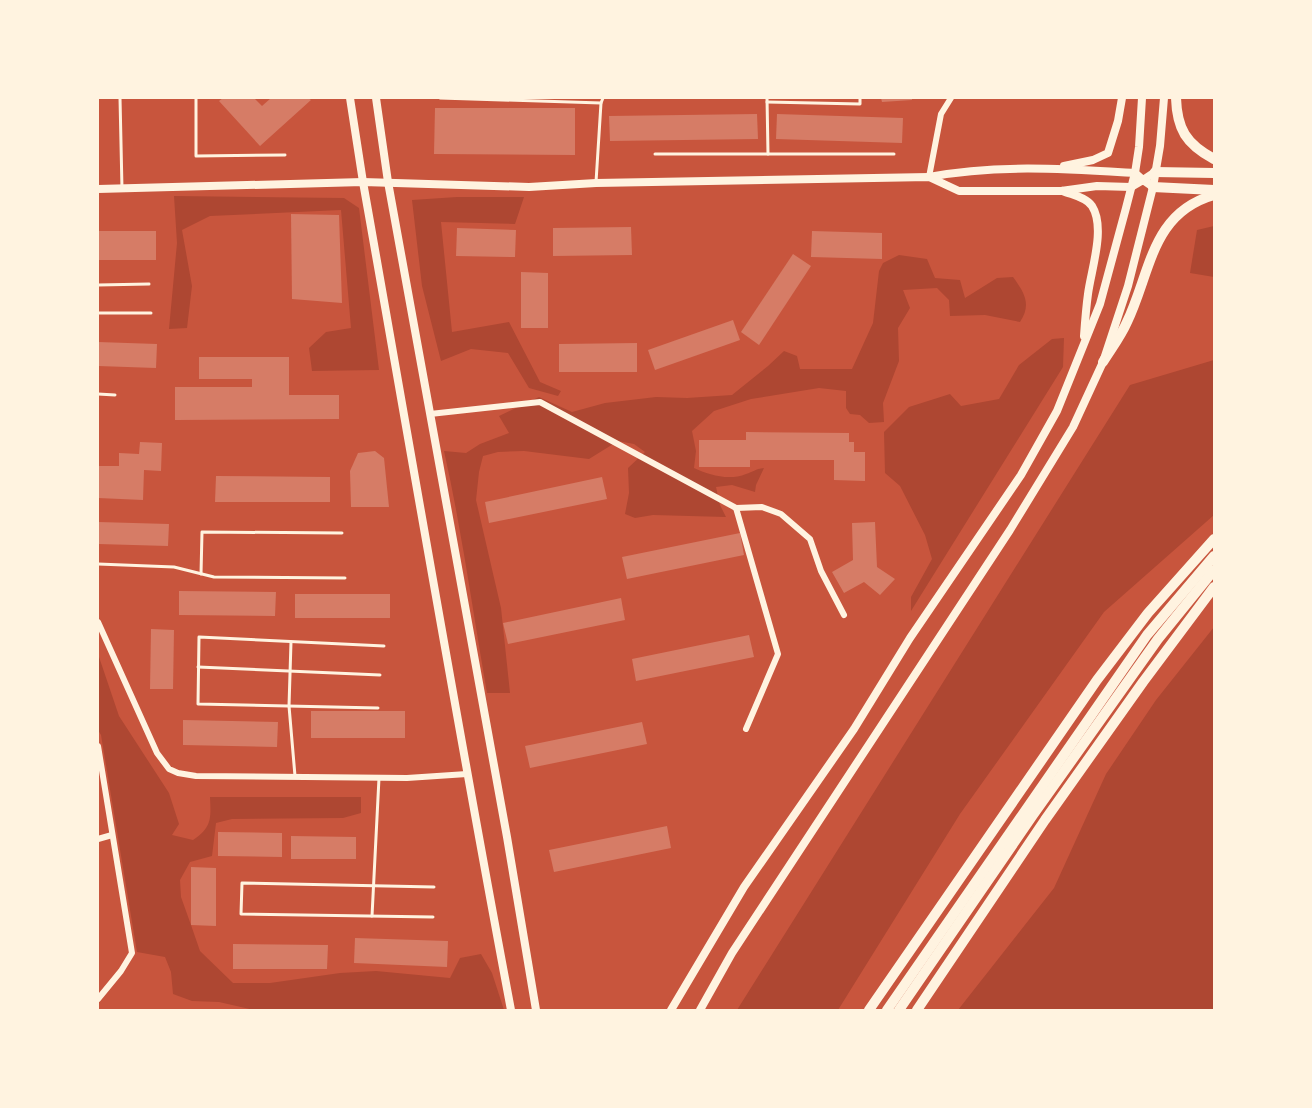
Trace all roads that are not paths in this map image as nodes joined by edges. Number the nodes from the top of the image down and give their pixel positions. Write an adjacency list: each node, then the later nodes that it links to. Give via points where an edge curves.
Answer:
1 (120, 98): 32 (lane)
2 (196, 98): 18 (lane, via 196,156)
3 (350, 98): 26 (street)
4 (376, 98): 27 (street)
5 (440, 98): 14 (lane)
6 (603, 98): 14 (lane)
7 (860, 98): 13 (lane, via 861,104)
8 (951, 98): 24 (street, via 941,114)
9 (1122, 98): 20 (street, via 1106,155)
10 (1142, 98): 22 (street)
11 (1164, 98): 21 (street)
12 (1176, 98): 19 (highway, via 1182,131)
13 (767, 100): 16 (lane)
14 (601, 104): 28 (lane)
15 (656, 154): 16 (lane)
16 (768, 154): 17 (lane)
17 (894, 154)
18 (285, 155)
19 (1215, 159)
20 (1051, 169): 22 (street); 24 (street, via 960,171)
21 (1155, 172): 23 (highway); 25 (street); 29 (street)
22 (1136, 173): 25 (street); 30 (street)
23 (1215, 173)
24 (929, 177): 28 (street); 34 (street, via 959,191)
25 (1143, 180): 29 (street); 30 (street)
26 (363, 182): 27 (street); 32 (street); 65 (street)
27 (388, 182): 28 (street, via 529,187); 44 (street)
28 (596, 183)
29 (1153, 187): 33 (highway); 41 (street, via 1128,286)
30 (1131, 188): 34 (street, via 1097,186); 40 (street, via 1100,304)
31 (98, 189): 32 (street)
32 (122, 189)
33 (1215, 190)
34 (1061, 191): 40 (street, via 1089,203 1097,225)
35 (1215, 195): 41 (highway, via 1188,207 1160,236 1127,324)
36 (148, 284): 37 (lane)
37 (98, 285)
38 (98, 313): 39 (lane)
39 (151, 313)
40 (1083, 347): 78 (street, via 1058,411 1021,475 910,638 854,729 744,887)
41 (1103, 362): 79 (street, via 1073,427 1010,530 732,953)
42 (98, 394): 43 (lane)
43 (115, 395)
44 (430, 414): 45 (street, via 540,402); 77 (street)
45 (736, 508): 54 (street, via 762,507 781,514 810,538 821,571); 63 (street, via 777,654)
46 (342, 533): 51 (lane, via 202,532)
47 (1215, 539): 80 (highway, via 1148,614 1097,680)
48 (1215, 556): 68 (highway, via 1147,635)
49 (98, 564): 51 (lane, via 174,567)
50 (1215, 570): 68 (highway, via 1158,639)
51 (201, 574): 52 (lane)
52 (345, 578)
53 (1215, 587): 83 (highway, via 1045,820)
54 (844, 615)
55 (98, 622): 66 (street, via 157,753 169,769 196,776)
56 (291, 642): 57 (lane); 58 (lane, via 199,637); 59 (lane)
57 (384, 646)
58 (198, 667): 59 (lane); 61 (lane, via 198,704)
59 (290, 672): 60 (lane); 61 (lane)
60 (380, 675)
61 (289, 706): 62 (lane); 66 (lane)
62 (378, 708)
63 (746, 729)
64 (98, 746): 69 (street)
65 (467, 774): 67 (street); 76 (street)
66 (296, 776): 67 (street)
67 (379, 778): 71 (lane)
68 (1029, 812): 81 (highway); 82 (highway)
69 (112, 835): 70 (street); 75 (street, via 132,953)
70 (98, 839)
71 (372, 886): 72 (lane); 73 (lane); 73 (lane, via 242,883 241,914)
72 (434, 887)
73 (372, 916): 74 (lane)
74 (433, 917)
75 (98, 999)
76 (511, 1011)
77 (536, 1011)
78 (671, 1011)
79 (700, 1011)
80 (869, 1011)
81 (887, 1011)
82 (899, 1011)
83 (917, 1011)

